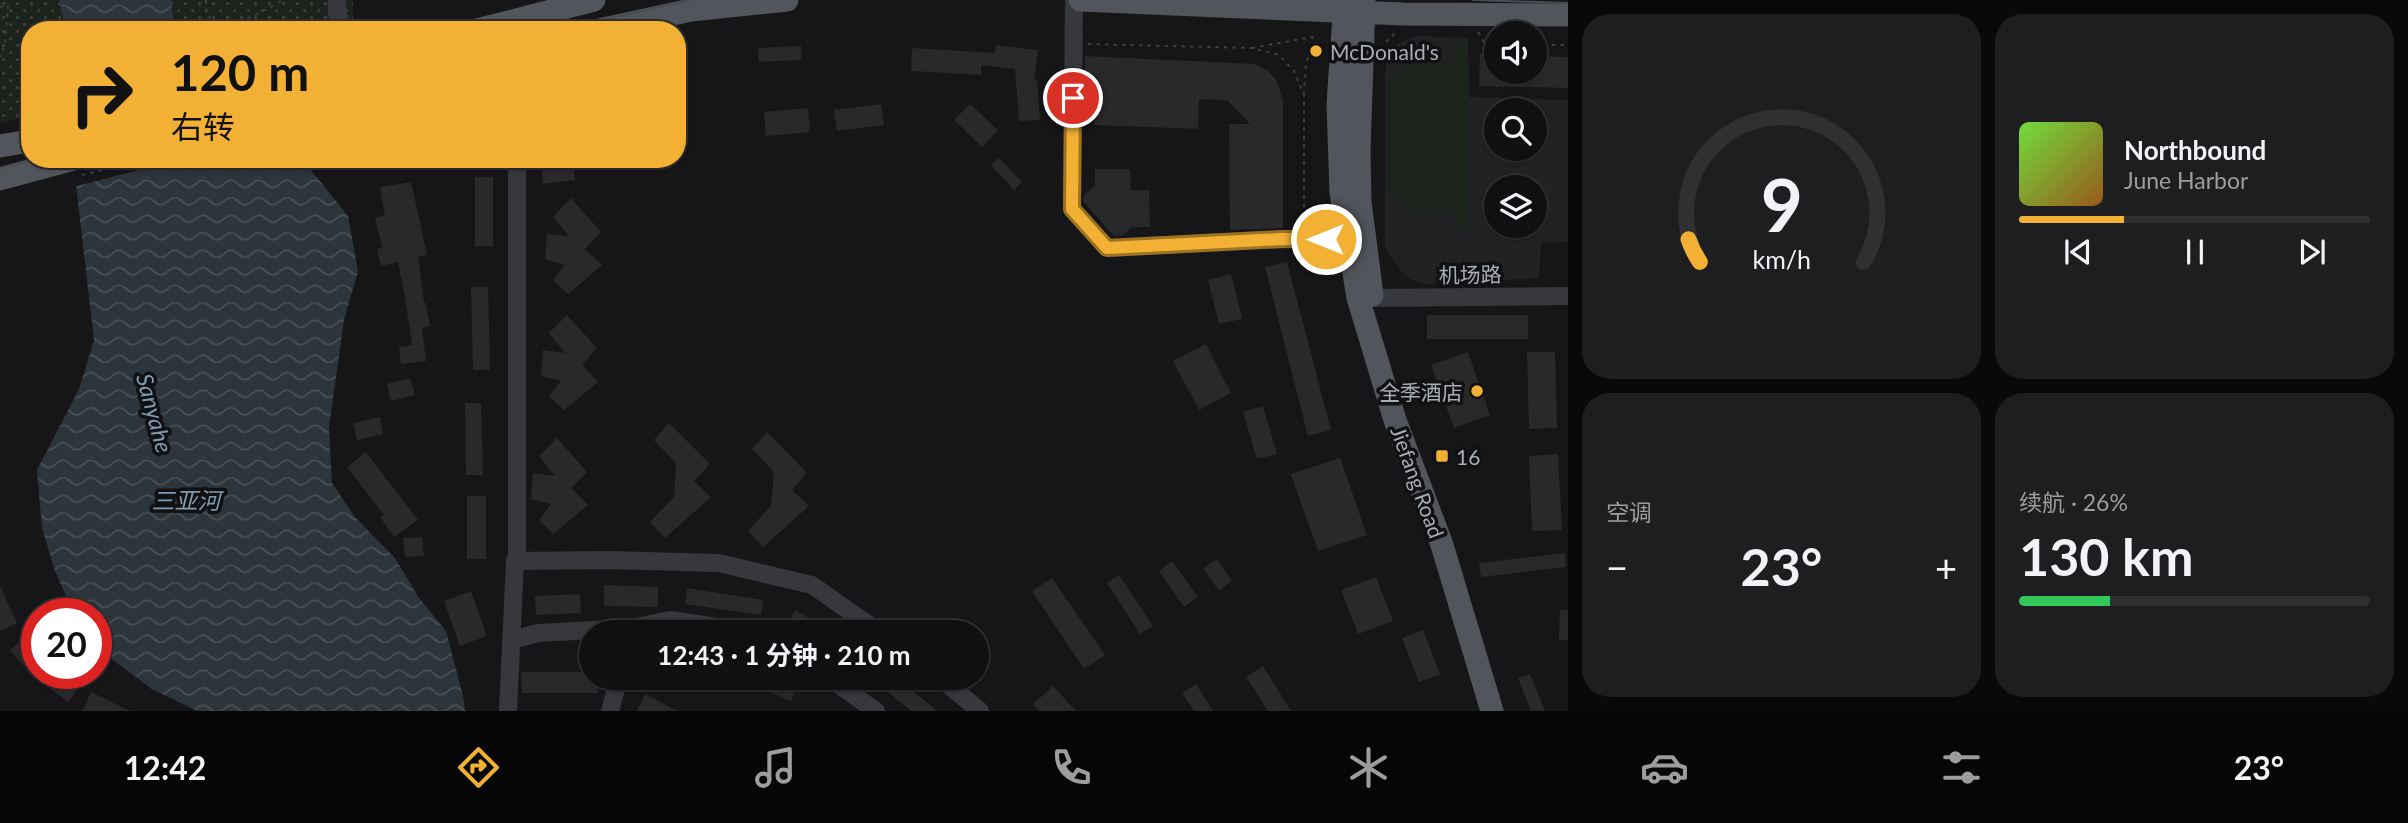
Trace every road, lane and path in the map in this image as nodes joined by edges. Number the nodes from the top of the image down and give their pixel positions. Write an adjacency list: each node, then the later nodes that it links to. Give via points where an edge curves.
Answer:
1 (206, 0): 11 (path, via 206,15)
2 (283, 0): 12 (path)
3 (338, 0): 13 (street)
4 (594, 0): 14 (main road)
5 (787, 0): 15 (main road, via 691,10)
6 (1074, 0): 19 (street)
7 (1080, 0): 8 (main road)
8 (1354, 6): 10 (main road); 32 (main road, Jiefang Road, via 1338,104); 34 (main road, Jiefang Road, via 1360,202)
9 (0, 7): 24 (path, via 8,5)
10 (1568, 15)
11 (216, 21)
12 (240, 21)
13 (340, 21)
14 (512, 21)
15 (640, 21)
16 (1402, 26): 22 (path)
17 (1475, 28): 18 (path)
18 (1484, 42)
19 (1073, 43): 23 (path); 31 (street, via 1072,209 1107,248)
20 (1547, 45): 21 (path)
21 (1568, 45)
22 (1381, 47)
23 (1251, 48): 25 (path, via 1279,55 1294,71); 25 (path, via 1312,37 1316,41 1306,63)
24 (0, 57)
25 (1304, 95): 31 (path)
26 (21, 142): 27 (main road)
27 (0, 146)
28 (39, 168): 30 (main road)
29 (517, 168): 35 (street)
30 (0, 179)
31 (1304, 239): 32 (street)
32 (1348, 240): 46 (main road, Jiefang Road, via 1358,298 1395,420 1442,545)
33 (1568, 296): 34 (street, 机场路)
34 (1372, 298): 47 (main road, Jiefang Road, via 1454,541)
35 (515, 561): 36 (street, via 719,563 812,585); 38 (street)
36 (862, 620)
37 (579, 632): 38 (street, via 538,633)
38 (512, 640): 42 (street)
39 (616, 690): 43 (street)
40 (846, 690): 44 (street)
41 (955, 690): 45 (street)
42 (508, 711)
43 (610, 711)
44 (876, 711)
45 (980, 711)
46 (1492, 711)
47 (1505, 711)

